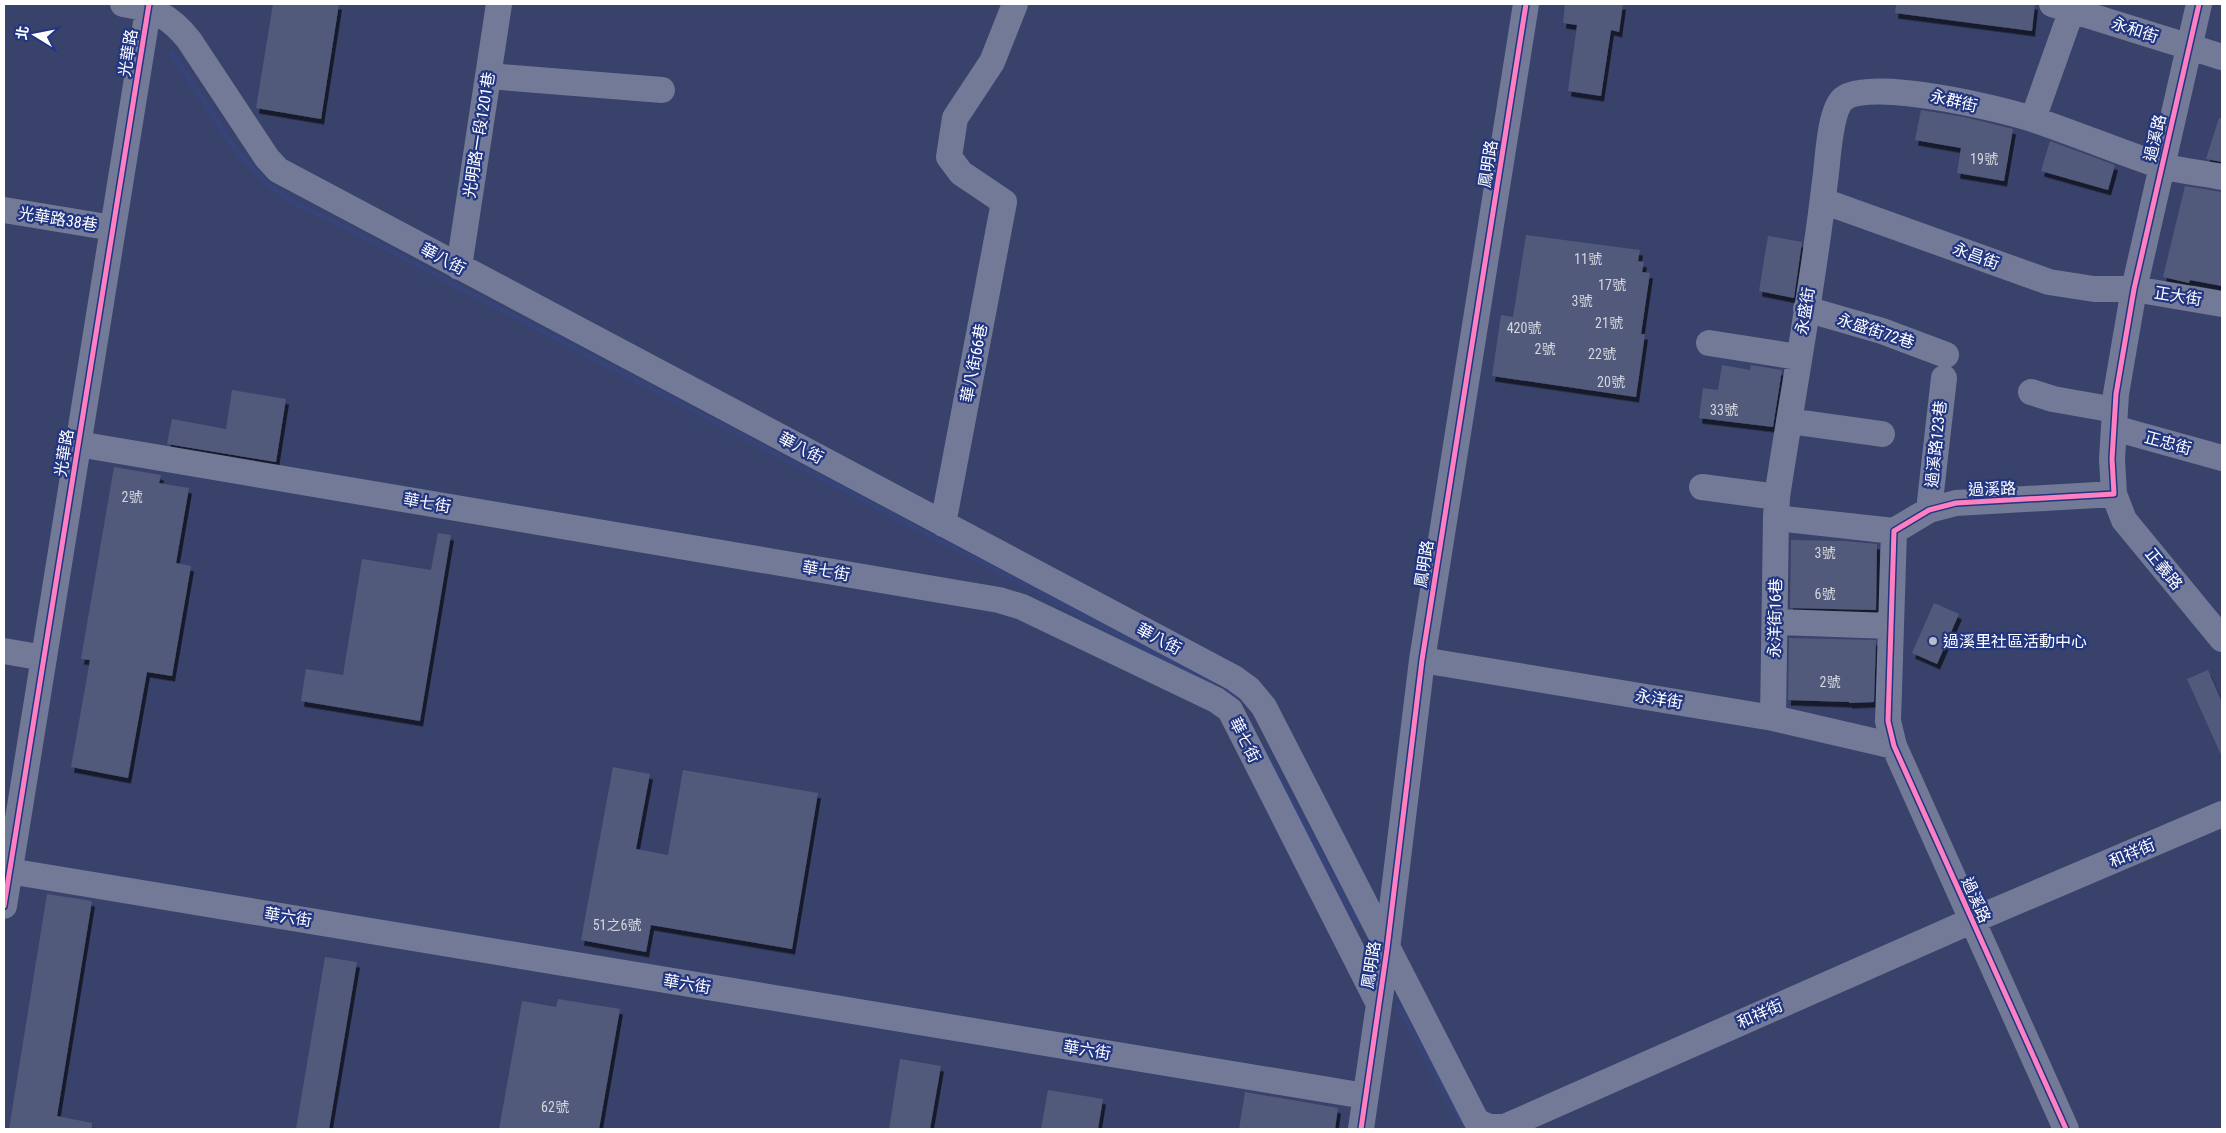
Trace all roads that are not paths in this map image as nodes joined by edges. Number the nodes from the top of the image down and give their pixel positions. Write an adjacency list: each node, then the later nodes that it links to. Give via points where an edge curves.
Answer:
1 (499, 4): 9 (street, 光明路一段1201巷)
2 (1015, 4): 34 (street, 華八街66巷, via 992,62 955,118 949,157 961,173 1004,202)
3 (1526, 4): 41 (street, 鳳明路)
4 (2199, 4): 7 (street, 過溪路)
5 (140, 5): 16 (street, 光華路); 17 (street, 華八街, via 177,25 278,170)
6 (2066, 6): 7 (street, 永和街); 11 (street)
7 (2188, 48): 8 (street, 永和街); 12 (street, 過溪路)
8 (2222, 57)
9 (488, 76): 10 (street); 17 (street, 光明路一段1201巷)
10 (662, 90)
11 (2033, 119): 12 (street, 永群街); 14 (street, 永群街, via 1926,94 1886,90 1857,94 1843,100 1835,114)
12 (2161, 166): 13 (street, 永群街); 18 (street, 過溪路)
13 (2222, 177)
14 (1823, 201): 18 (street, 永昌街, via 2049,282 2094,289); 20 (street, 永盛街)
15 (4, 210): 16 (street, 光華路38巷)
16 (113, 228): 28 (street, 光華路)
17 (459, 267): 34 (street, 華八街)
18 (2134, 289): 19 (street, 正大街); 25 (street, 過溪路)
19 (2222, 304)
20 (1806, 309): 22 (street, 永盛街); 23 (street, 永盛街72巷, via 1882,331)
21 (1709, 343): 22 (street)
22 (1798, 357): 26 (street, 永盛街)
23 (1945, 366): 33 (street, 過溪路123巷)
24 (2031, 392): 25 (street, 正忠街)
25 (2114, 419): 29 (street, 正忠街); 31 (street, 過溪路)
26 (1788, 421): 27 (street); 32 (street, 永盛街)
27 (1882, 434)
28 (78, 444): 40 (street, 光華路); 49 (street, 華七街, via 999,600 1022,607 1216,700 1230,710)
29 (2222, 458)
30 (1702, 487): 32 (street)
31 (2114, 494): 33 (street, 過溪路, via 1956,503); 38 (street, 正義路, via 2124,520)
32 (1777, 508): 35 (street); 36 (street, 永洋街16巷)
33 (1929, 510): 35 (street, 過溪路)
34 (943, 524): 48 (street, 華八街, via 1234,678 1249,690 1264,707)
35 (1894, 531): 37 (street, 過溪路)
36 (1775, 622): 37 (street); 42 (street, 永洋街16巷)
37 (1891, 626): 43 (street, 過溪路, via 1888,721)
38 (2222, 639)
39 (4, 651): 40 (street)
40 (44, 658): 45 (street, 光華路)
41 (1422, 660): 42 (street, 永洋街); 48 (street, 鳳明路)
42 (1773, 718): 43 (street, 永洋街)
43 (1894, 746): 47 (street, 過溪路)
44 (2222, 814): 47 (street, 和祥街)
45 (10, 871): 46 (street, 光華路); 50 (street, 華六街)
46 (4, 906)
47 (1971, 921): 48 (street, 和祥街, via 1507,1126 1493,1128 1476,1120); 52 (street, 過溪路)
48 (1387, 949): 49 (street, 鳳明路)
49 (1378, 1002): 50 (street, 鳳明路)
50 (1365, 1096): 51 (street, 鳳明路)
51 (1361, 1129)
52 (2066, 1129)

